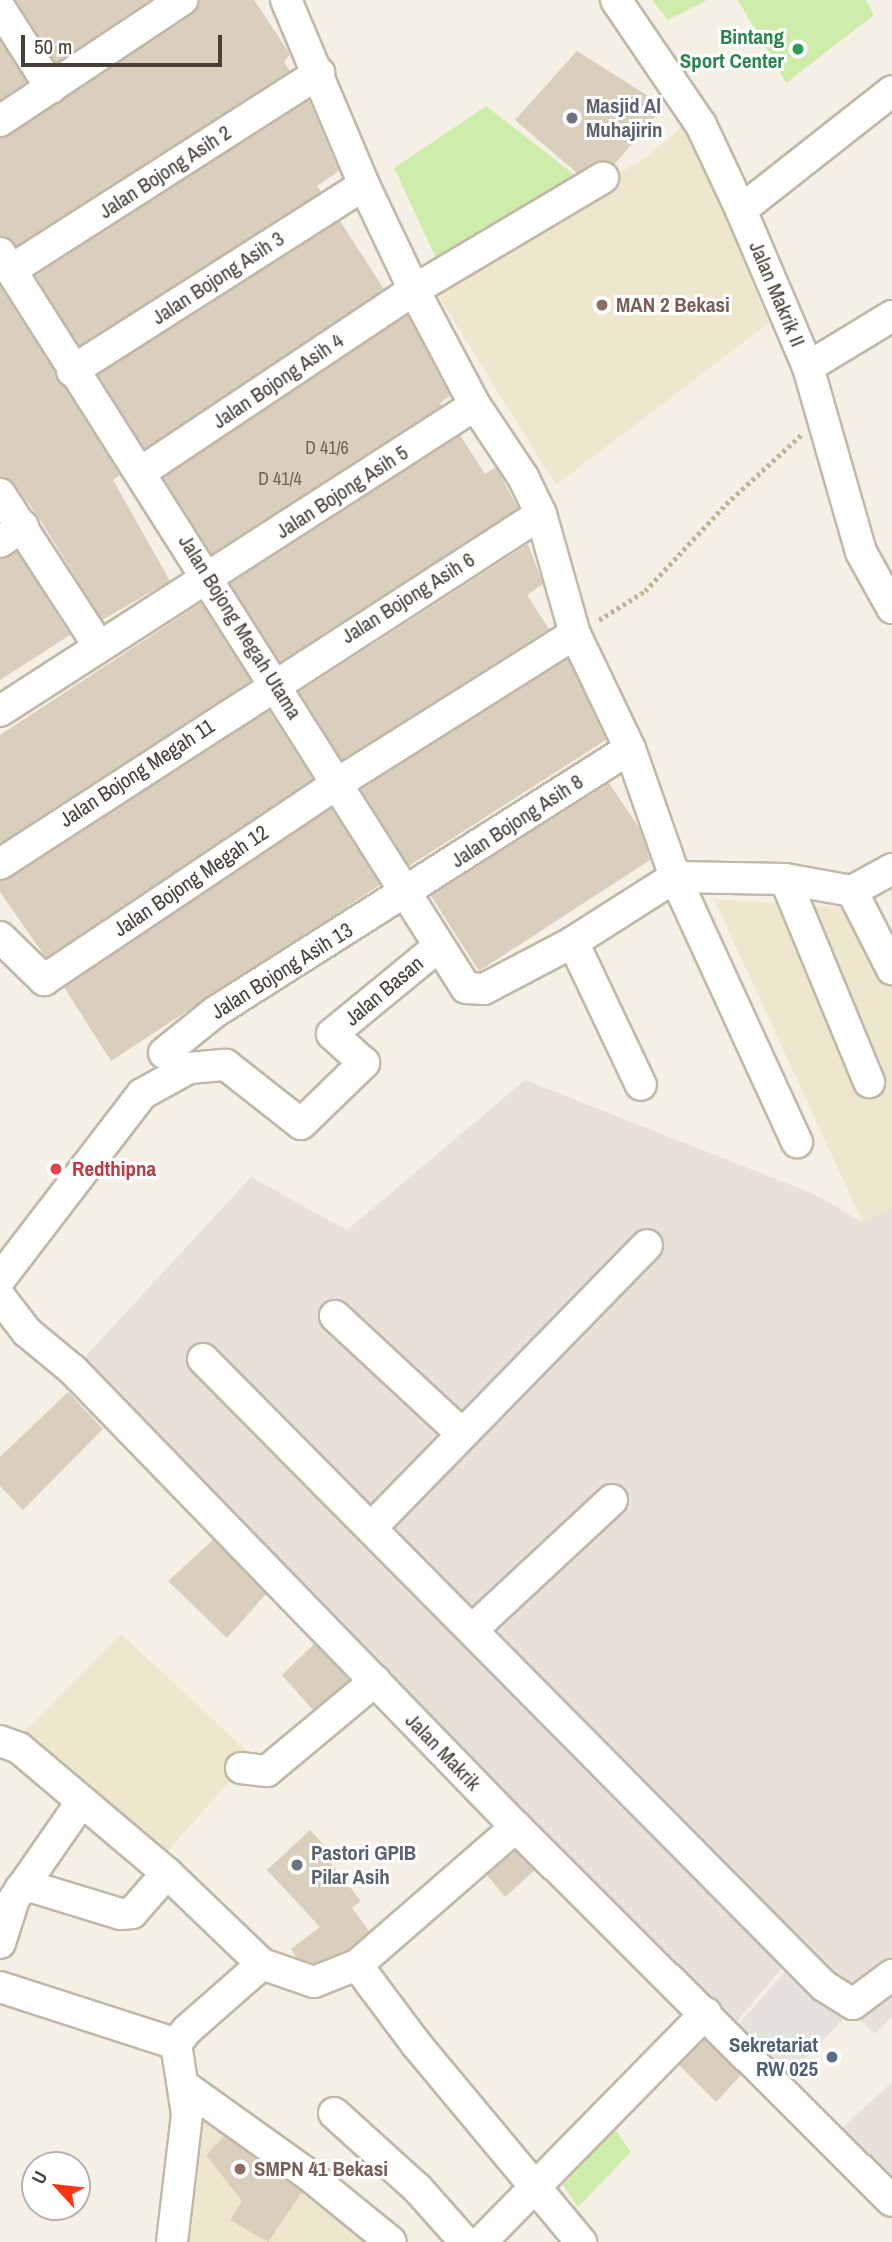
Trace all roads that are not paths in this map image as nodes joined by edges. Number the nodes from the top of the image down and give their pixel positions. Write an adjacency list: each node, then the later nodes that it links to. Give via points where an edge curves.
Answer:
1 (182, 0): 6 (street)
2 (286, 0): 5 (street)
3 (617, 0): 11 (street, Jalan Makrik II, via 701,125)
4 (0, 8): 6 (street)
5 (319, 73): 10 (street); 12 (street, Jalan Bojong Asih 2)
6 (51, 88): 8 (street)
7 (892, 92): 11 (street)
8 (0, 121)
9 (603, 178): 13 (street, Jalan Bojong Asih 4)
10 (364, 185): 13 (street); 16 (street, Jalan Bojong Asih 3)
11 (741, 210): 15 (street, Jalan Makrik II)
12 (5, 261): 16 (street, Jalan Bojong Megah Utama)
13 (414, 290): 17 (street); 18 (street, Jalan Bojong Asih 4)
14 (892, 316): 15 (street)
15 (807, 367): 23 (street, Jalan Makrik II, via 861,552)
16 (72, 371): 18 (street, Jalan Bojong Megah Utama)
17 (475, 405): 20 (street); 22 (street, Jalan Bojong Asih 5)
18 (141, 472): 22 (street, Jalan Bojong Megah Utama)
19 (0, 494): 21 (street)
20 (541, 514): 24 (street); 26 (street, Jalan Bojong Asih 6)
21 (12, 534): 25 (street)
22 (209, 578): 25 (street, Jalan Bojong Asih 5); 26 (street, Jalan Bojong Megah Utama)
23 (892, 608)
24 (575, 634): 28 (street); 29 (street, Jalan Bojong Megah 12)
25 (98, 645): 27 (street, Jalan Bojong Asih 5)
26 (275, 682): 29 (street, Jalan Bojong Megah Utama); 30 (street, Jalan Bojong Megah 11)
27 (0, 711)
28 (630, 749): 32 (street); 35 (street, Jalan Bojong Asih 8)
29 (338, 783): 35 (street, Jalan Bojong Megah Utama); 36 (street, Jalan Bojong Megah 12, via 44,980)
30 (0, 863)
31 (892, 869): 34 (street)
32 (675, 877): 33 (street); 37 (street); 43 (street)
33 (785, 879): 34 (street); 41 (street)
34 (852, 891): 39 (street)
35 (404, 895): 38 (street, Jalan Bojong Megah Utama); 40 (street, Jalan Bojong Asih 13, via 215,1012)
36 (0, 937)
37 (573, 942): 38 (street, Jalan Bojong Megah Utama, via 484,989 466,988); 42 (street)
38 (438, 947): 45 (street, Jalan Basan, via 332,1034 364,1063 301,1124 226,1065 189,1068 142,1094)
39 (892, 969)
40 (164, 1053)
41 (869, 1082)
42 (641, 1085)
43 (797, 1142)
44 (647, 1245): 49 (street)
45 (0, 1279)
46 (0, 1297): 53 (street, Jalan Makrik, via 27,1332 73,1370)
47 (335, 1316): 49 (street)
48 (202, 1359): 51 (street)
49 (461, 1433): 51 (street)
50 (612, 1500): 52 (street)
51 (371, 1528): 52 (street)
52 (472, 1630): 63 (street, via 839,1999 853,2004 864,2001)
53 (375, 1681): 55 (street, via 267,1771); 57 (street, Jalan Makrik)
54 (0, 1741): 56 (street, via 19,1748)
55 (241, 1768)
56 (82, 1801): 58 (street); 59 (street)
57 (516, 1827): 62 (street); 65 (street, Jalan Makrik)
58 (167, 1873): 59 (street, via 132,1913 121,1914 32,1887); 61 (street)
59 (20, 1889): 60 (street)
60 (0, 1943)
61 (262, 1964): 62 (street, via 314,1982); 66 (street, via 202,2014)
62 (358, 1965): 69 (street)
63 (892, 1975)
64 (0, 1987): 66 (street)
65 (706, 2013): 69 (street); 70 (street, Jalan Makrik)
66 (176, 2044): 67 (street)
67 (183, 2085): 71 (street, via 186,2144); 72 (street, via 310,2176)
68 (334, 2113): 73 (street, via 418,2189)
69 (531, 2186): 74 (street); 75 (street)
70 (892, 2202)
71 (172, 2242)
72 (391, 2242)
73 (466, 2242)
74 (481, 2242)
75 (581, 2242)

